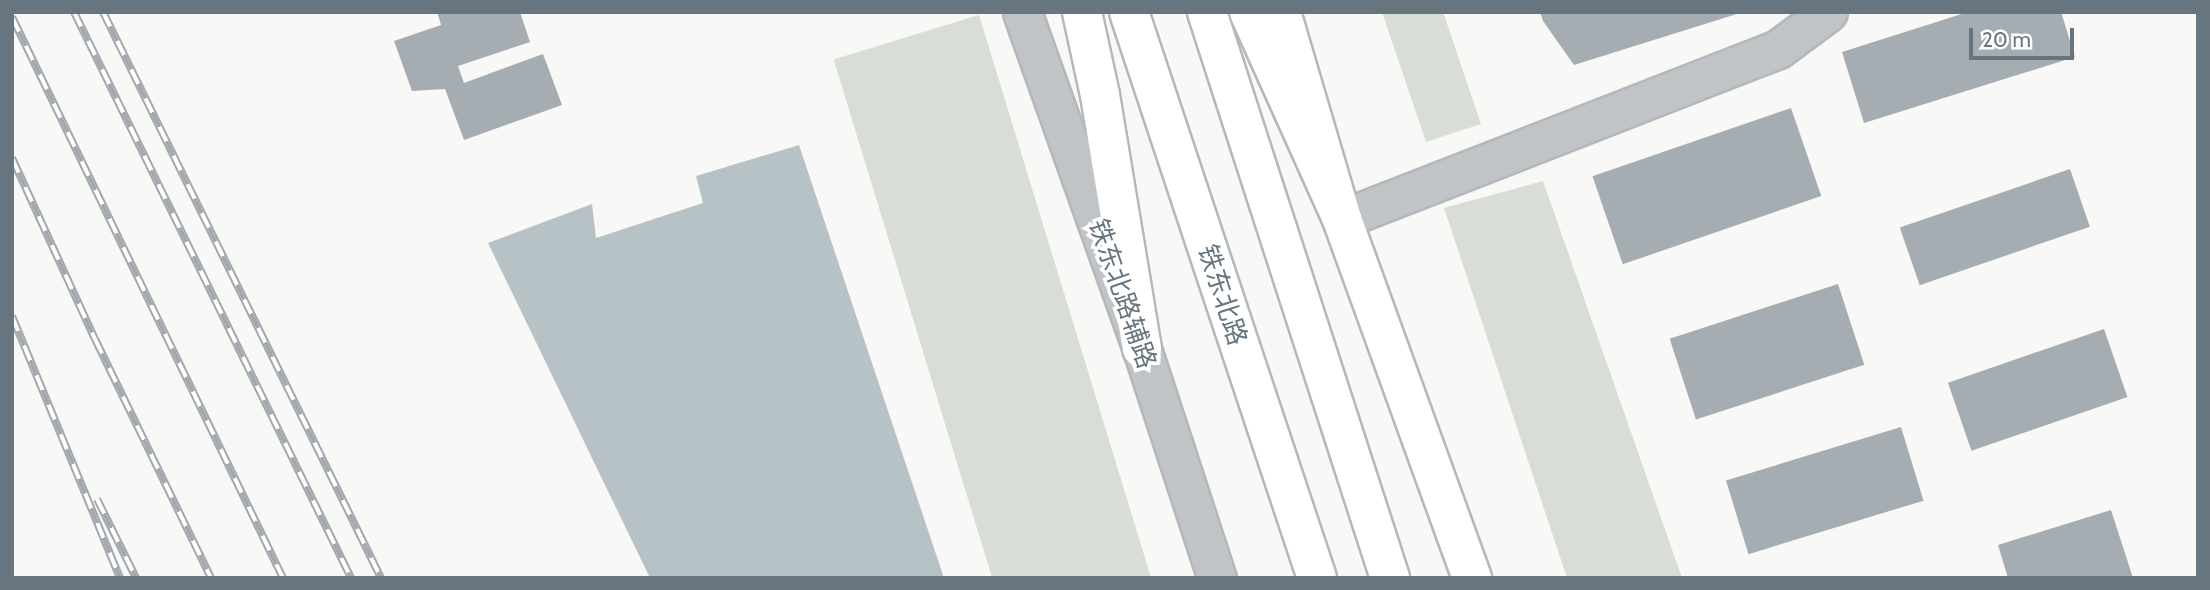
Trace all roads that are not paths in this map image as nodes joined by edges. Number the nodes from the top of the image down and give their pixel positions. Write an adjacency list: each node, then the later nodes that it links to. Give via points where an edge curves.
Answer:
1 (1022, 12): 9 (street, 铁东北路辅路)
2 (1082, 12): 9 (main road)
3 (1129, 12): 11 (main road, 铁东北路)
4 (1207, 12): 12 (main road)
5 (1249, 12): 8 (main road)
6 (1281, 12): 8 (main road)
7 (1828, 12): 8 (street, via 1778,49)
8 (1342, 219): 13 (main road)
9 (1142, 349): 10 (street, 铁东北路辅路)
10 (1217, 578)
11 (1317, 578)
12 (1390, 578)
13 (1472, 578)

